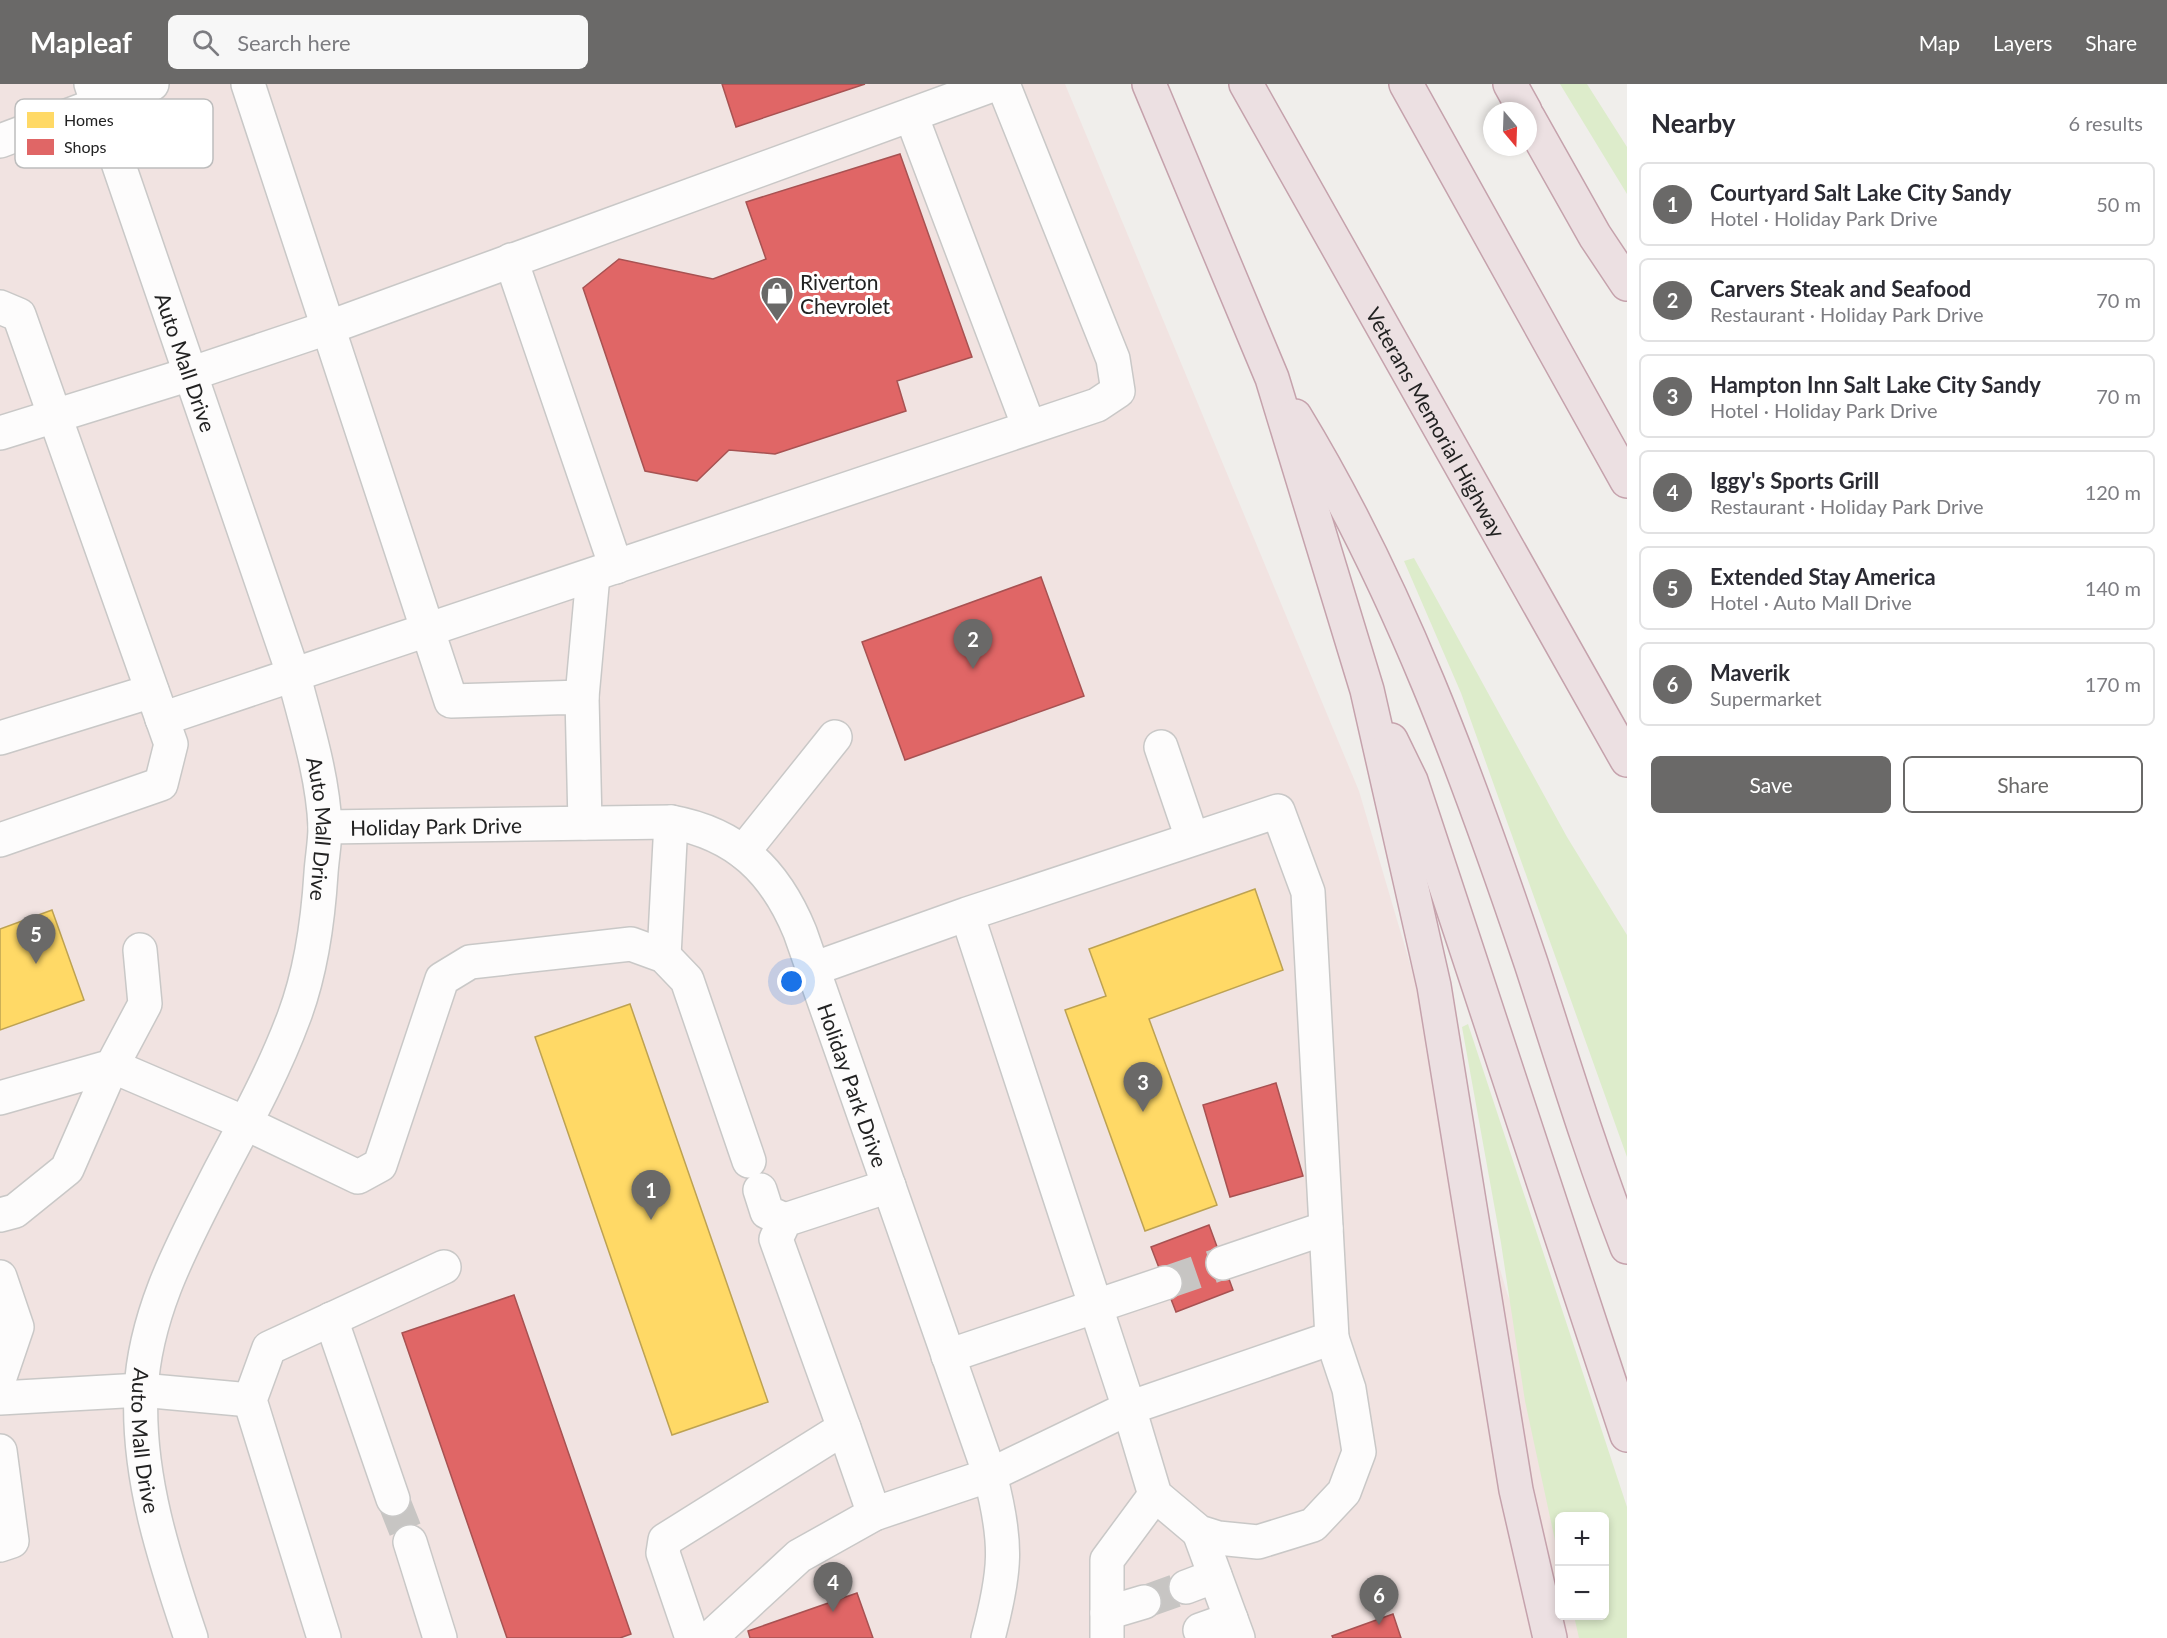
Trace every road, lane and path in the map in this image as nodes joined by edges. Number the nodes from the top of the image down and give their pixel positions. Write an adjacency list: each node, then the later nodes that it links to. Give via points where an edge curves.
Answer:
1 (152, 84): 9 (street)
2 (248, 84): 19 (street)
3 (995, 84): 11 (street)
4 (1003, 84): 23 (street, via 1113,359 1118,391 1097,405)
5 (1149, 84): 21 (highway)
6 (1246, 84): 35 (highway, Veterans Memorial Highway)
7 (1406, 84): 25 (highway)
8 (1509, 84): 10 (highway)
9 (94, 93)
10 (1520, 102)
11 (911, 115): 16 (street); 23 (street)
12 (15, 133): 14 (street)
13 (1537, 133): 17 (highway)
14 (0, 141)
15 (120, 168): 20 (street, Auto Mall Drive)
16 (511, 260): 19 (street); 26 (street)
17 (1627, 284)
18 (0, 307): 22 (street, via 20,315)
19 (330, 327): 20 (street); 27 (street)
20 (190, 374): 22 (street); 28 (street, Auto Mall Drive)
21 (1272, 378): 29 (highway); 53 (highway, via 1334,480 1440,715 1507,892)
22 (56, 415): 24 (street); 31 (street)
23 (1029, 428): 26 (street)
24 (0, 433)
25 (1627, 481)
26 (604, 571): 27 (street); 30 (street)
27 (427, 630): 28 (street); 30 (street, via 451,701)
28 (293, 674): 31 (street); 38 (street, Auto Mall Drive, via 313,749)
29 (1367, 690): 69 (highway, via 1411,781); 88 (highway, via 1434,986 1514,1479)
30 (582, 698): 37 (street)
31 (157, 705): 33 (street); 40 (street, via 171,744 160,784)
32 (835, 737): 41 (street)
33 (0, 738)
34 (1161, 747): 39 (street)
35 (1627, 760)
36 (671, 822): 37 (street, Holiday Park Drive); 41 (street, Holiday Park Drive, via 706,830); 44 (street)
37 (585, 823): 38 (street, Holiday Park Drive)
38 (325, 827): 48 (street, Auto Mall Drive, via 320,896 295,1015)
39 (1192, 838): 42 (street); 52 (street, via 1278,811 1308,892)
40 (0, 840)
41 (743, 852): 45 (street, Holiday Park Drive, via 767,873 787,900)
42 (967, 914): 45 (street); 58 (street)
43 (140, 950): 46 (street, via 145,1004)
44 (664, 956): 48 (street, via 631,944 470,962 442,979 380,1165 358,1177); 51 (street, via 687,980 767,1212)
45 (813, 969): 49 (street, Holiday Park Drive)
46 (112, 1066): 47 (street); 48 (street); 50 (street, via 67,1169 15,1211)
47 (0, 1098)
48 (245, 1123): 64 (street, Auto Mall Drive, via 172,1265 150,1335)
49 (890, 1186): 51 (street); 62 (street, Holiday Park Drive)
50 (0, 1215)
51 (785, 1220): 68 (street, via 776,1239)
52 (1326, 1228): 54 (street); 61 (street)
53 (1627, 1247)
54 (1223, 1263)
55 (444, 1266): 59 (street)
56 (0, 1276): 60 (street)
57 (1164, 1283): 58 (street)
58 (1095, 1306): 62 (street); 67 (street)
59 (331, 1319): 66 (street, via 269,1348); 73 (street)
60 (8, 1329): 63 (street)
61 (1332, 1338): 67 (street); 75 (street, via 1350,1389 1359,1452 1344,1492 1313,1524 1258,1542)
62 (948, 1356): 71 (street, Holiday Park Drive)
63 (0, 1377)
64 (141, 1390): 65 (street); 66 (street); 82 (street, Auto Mall Drive, via 142,1442 149,1491)
65 (0, 1398)
66 (250, 1400): 83 (street)
67 (1129, 1408): 71 (street); 72 (street)
68 (844, 1428): 74 (street); 85 (street, via 664,1540 663,1553)
69 (1627, 1435)
70 (0, 1451): 77 (street, via 12,1541)
71 (990, 1475): 74 (street); 87 (street, Holiday Park Drive, via 1004,1545 1003,1572)
72 (1155, 1495): 75 (street); 79 (street, via 1107,1560)
73 (393, 1499)
74 (873, 1515): 86 (street, via 799,1556)
75 (1199, 1532): 80 (street, via 1201,1582)
76 (410, 1542): 84 (street)
77 (0, 1545)
78 (1144, 1602): 79 (street)
79 (1107, 1626)
80 (1234, 1628): 81 (street)
81 (1200, 1630)
82 (191, 1638)
83 (324, 1638)
84 (440, 1638)
85 (692, 1638)
86 (710, 1638)
87 (988, 1638)
88 (1550, 1638)

